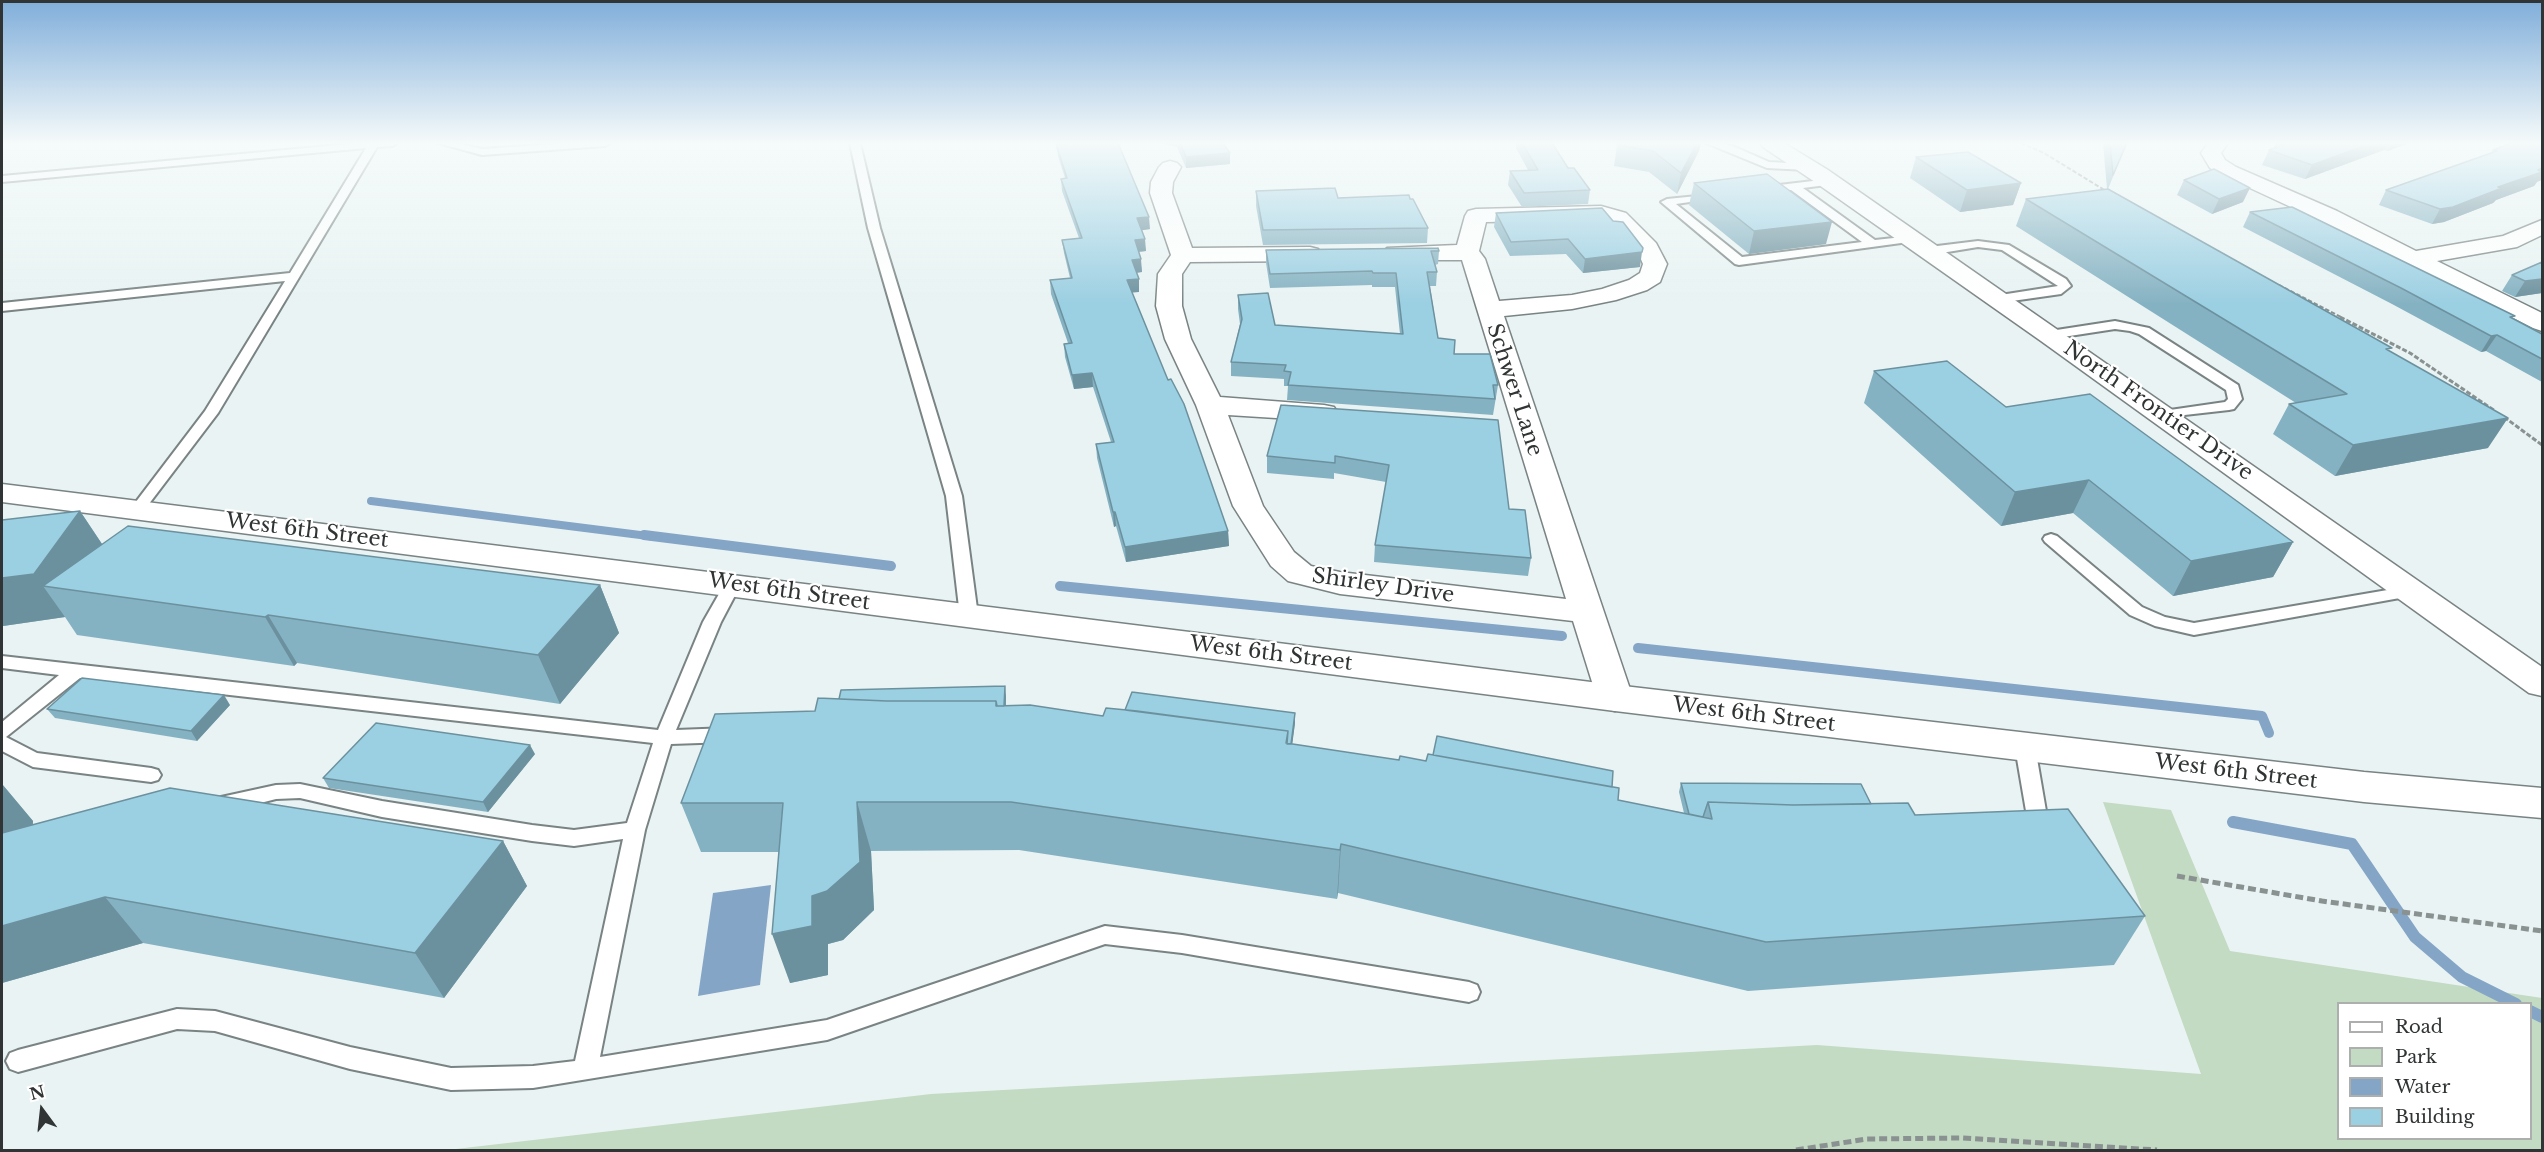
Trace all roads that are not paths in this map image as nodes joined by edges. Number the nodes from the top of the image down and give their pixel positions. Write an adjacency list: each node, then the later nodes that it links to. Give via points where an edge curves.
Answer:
1 (342, 197): 16 (lane)
2 (867, 197): 31 (lane, via 954,496)
3 (1162, 197): 14 (street)
4 (1710, 197): 9 (lane, via 1667,202 1739,261)
5 (1828, 197): 9 (lane)
6 (1841, 197): 10 (street, North Frontier Drive)
7 (2286, 197): 15 (street)
8 (2542, 227): 15 (street, via 2508,242)
9 (1873, 244): 10 (lane)
10 (1920, 245): 17 (street, North Frontier Drive); 17 (lane, via 2005,247 2065,286 2061,290)
11 (1467, 252): 12 (street); 19 (street, via 1473,259); 19 (street, Schwer Lane, via 1476,216 1601,213 1618,218 1633,231 1648,248 1655,264 1651,277 1607,295)
12 (1374, 253)
13 (1327, 254): 14 (street)
14 (1183, 255): 22 (street, Shirley Drive, via 1170,274 1169,306 1178,339)
15 (2414, 258): 20 (street)
16 (294, 276): 18 (lane); 26 (lane, via 211,413)
17 (1998, 299): 21 (street, North Frontier Drive)
18 (2, 307)
19 (1489, 310): 30 (street, Schwer Lane, via 1514,427)
20 (2542, 323)
21 (2050, 335): 24 (street, North Frontier Drive); 24 (lane, via 2115,325 2132,327 2233,388 2235,399 2229,406)
22 (1210, 405): 23 (street); 30 (street, Shirley Drive, via 1248,506 1282,559 1300,574 1340,583)
23 (1350, 415)
24 (2163, 415): 29 (street, North Frontier Drive)
25 (2, 493): 26 (street, West 6th Street)
26 (137, 510): 28 (street, West 6th Street)
27 (2051, 539): 29 (lane, via 2136,611 2161,622 2194,629)
28 (733, 584): 31 (street, West 6th Street); 38 (lane, via 712,622)
29 (2411, 591): 34 (street, North Frontier Drive)
30 (1587, 612): 35 (street, Schwer Lane)
31 (969, 616): 35 (street, West 6th Street)
32 (2, 662): 33 (lane)
33 (76, 671): 36 (lane); 38 (lane)
34 (2542, 684)
35 (1615, 698): 40 (street, West 6th Street)
36 (2, 732)
37 (752, 735): 38 (lane)
38 (664, 737): 44 (lane)
39 (2, 743): 41 (lane, via 33,760)
40 (2025, 747): 42 (street, West 6th Street, via 2364,787); 45 (lane, via 2036,811 2028,831)
41 (151, 775)
42 (2542, 803)
43 (202, 810): 44 (lane, via 276,792 300,791 382,809 574,838)
44 (635, 830): 48 (lane)
45 (2009, 839)
46 (1469, 992): 48 (lane, via 1182,944 1105,935 827,1030)
47 (18, 1061): 48 (lane, via 177,1019 215,1021 350,1058 451,1079 533,1077)
48 (585, 1070)

